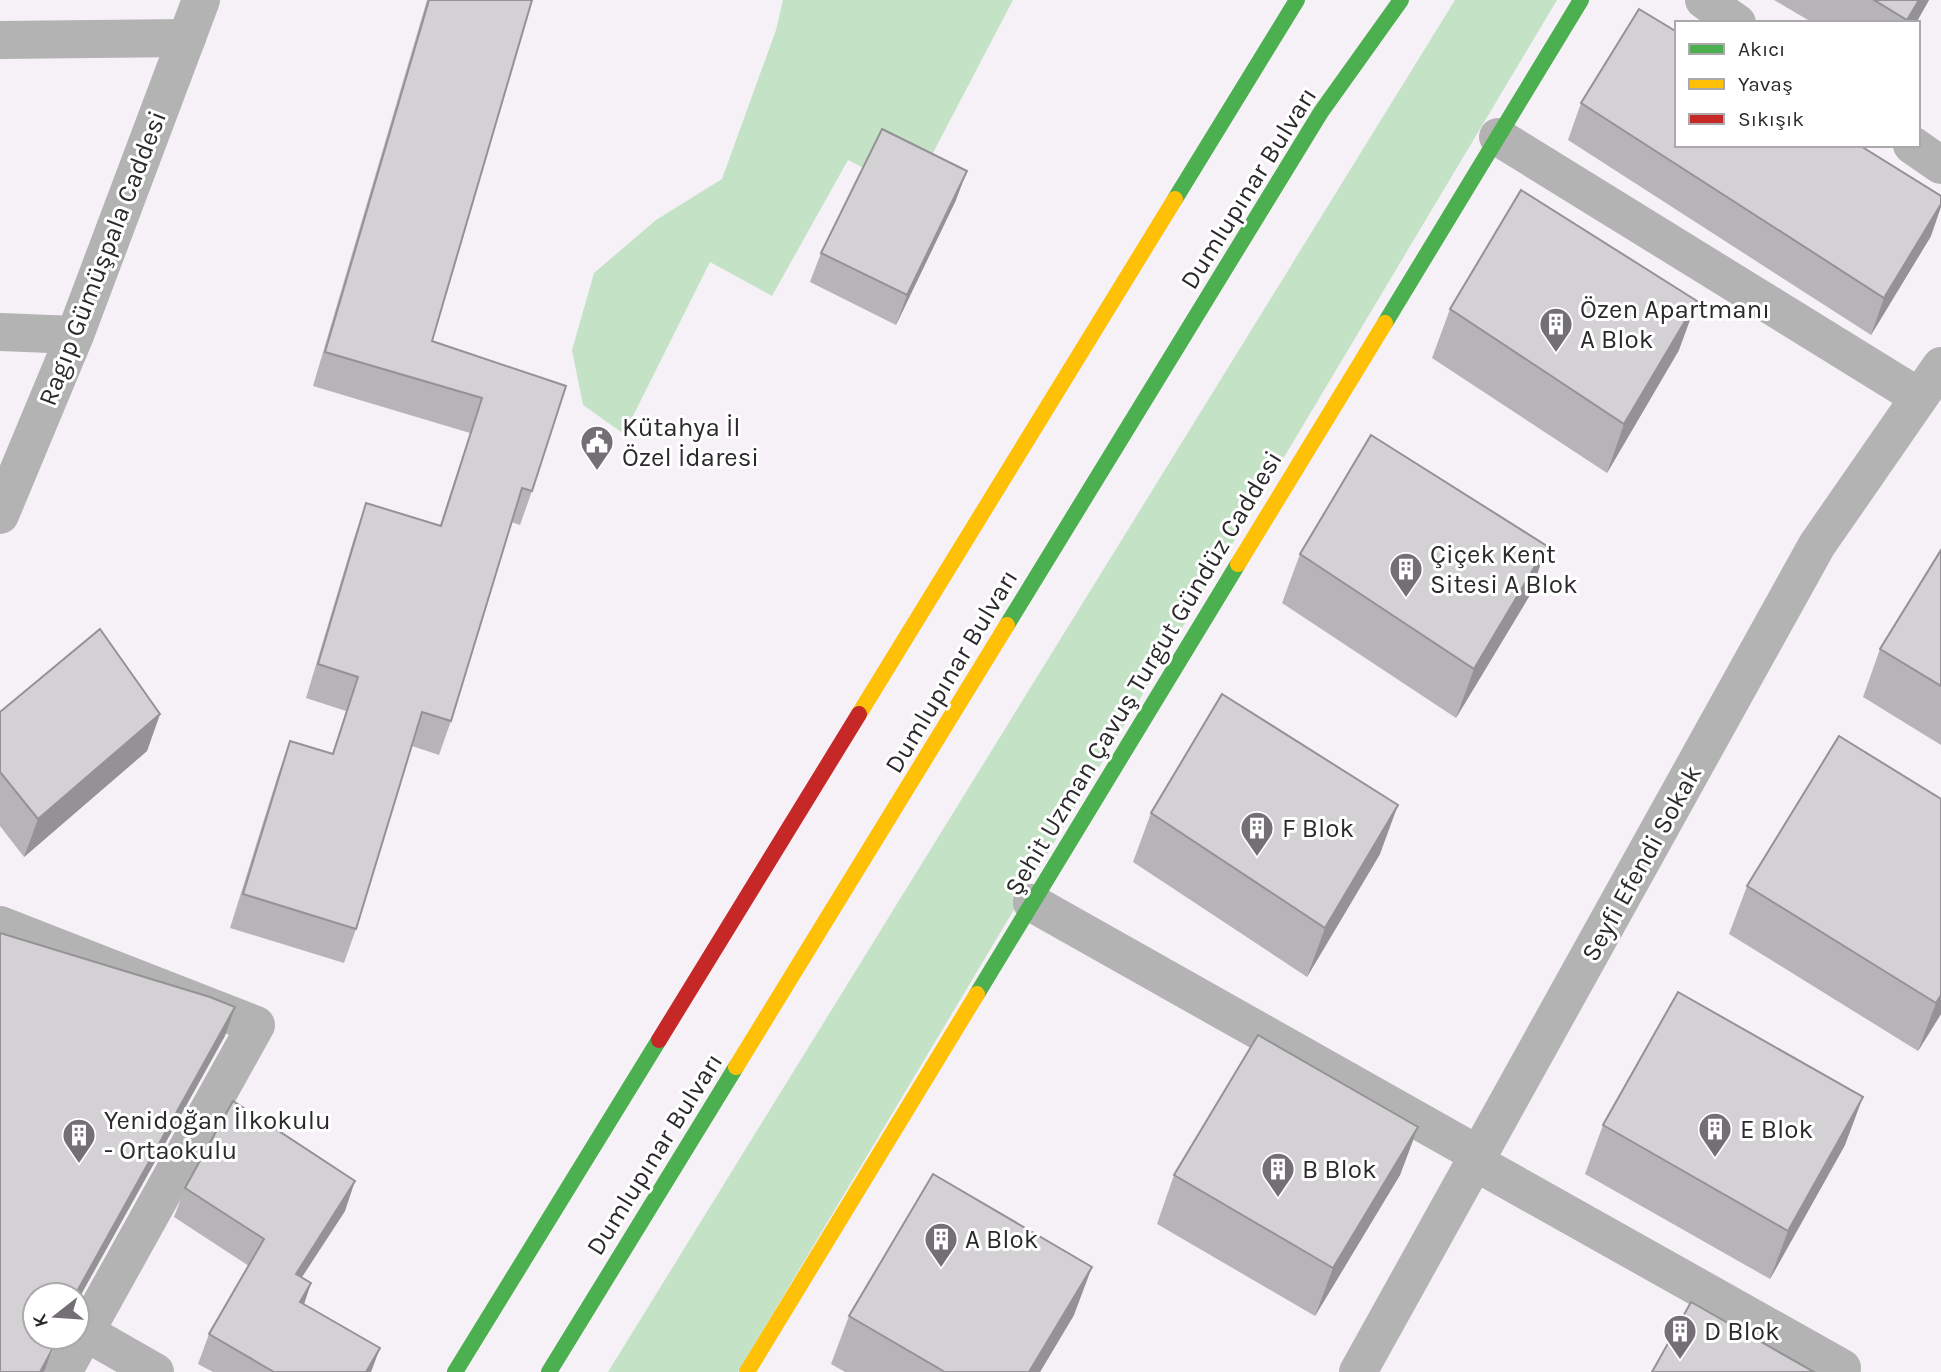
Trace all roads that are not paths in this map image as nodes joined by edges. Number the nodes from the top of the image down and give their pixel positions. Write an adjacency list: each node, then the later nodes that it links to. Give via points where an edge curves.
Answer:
1 (201, 0): 7 (street, Ragıp Gümüşpala Caddesi)
2 (1297, 0): 26 (main road, Dumlupınar Bulvarı)
3 (1401, 0): 27 (main road, Dumlupınar Bulvarı, via 1321,112)
4 (1581, 0): 9 (main road, Şehit Uzman Çavuş Turgut Gündüz Caddesi)
5 (1704, 0): 6 (street)
6 (1734, 21)
7 (187, 38): 8 (street); 13 (street, Ragıp Gümüşpala Caddesi)
8 (0, 40)
9 (1498, 136): 15 (street); 17 (main road, Şehit Uzman Çavuş Turgut Gündüz Caddesi)
10 (1915, 147): 11 (street)
11 (1941, 165)
12 (0, 332): 13 (street)
13 (75, 335): 16 (street, Ragıp Gümüşpala Caddesi)
14 (1941, 366): 15 (street, Seyfi Efendi Sokak)
15 (1919, 397): 19 (street, Seyfi Efendi Sokak, via 1817,545)
16 (0, 516)
17 (1032, 903): 19 (street); 28 (main road, Şehit Uzman Çavuş Turgut Gündüz Caddesi)
18 (0, 925): 20 (street, via 256,1025)
19 (1477, 1158): 23 (street); 29 (street, Seyfi Efendi Sokak)
20 (91, 1321)
21 (91, 1335): 25 (street)
22 (75, 1351): 24 (street)
23 (1842, 1367)
24 (63, 1372)
25 (155, 1372)
26 (456, 1372)
27 (549, 1372)
28 (747, 1372)
29 (1358, 1372)

